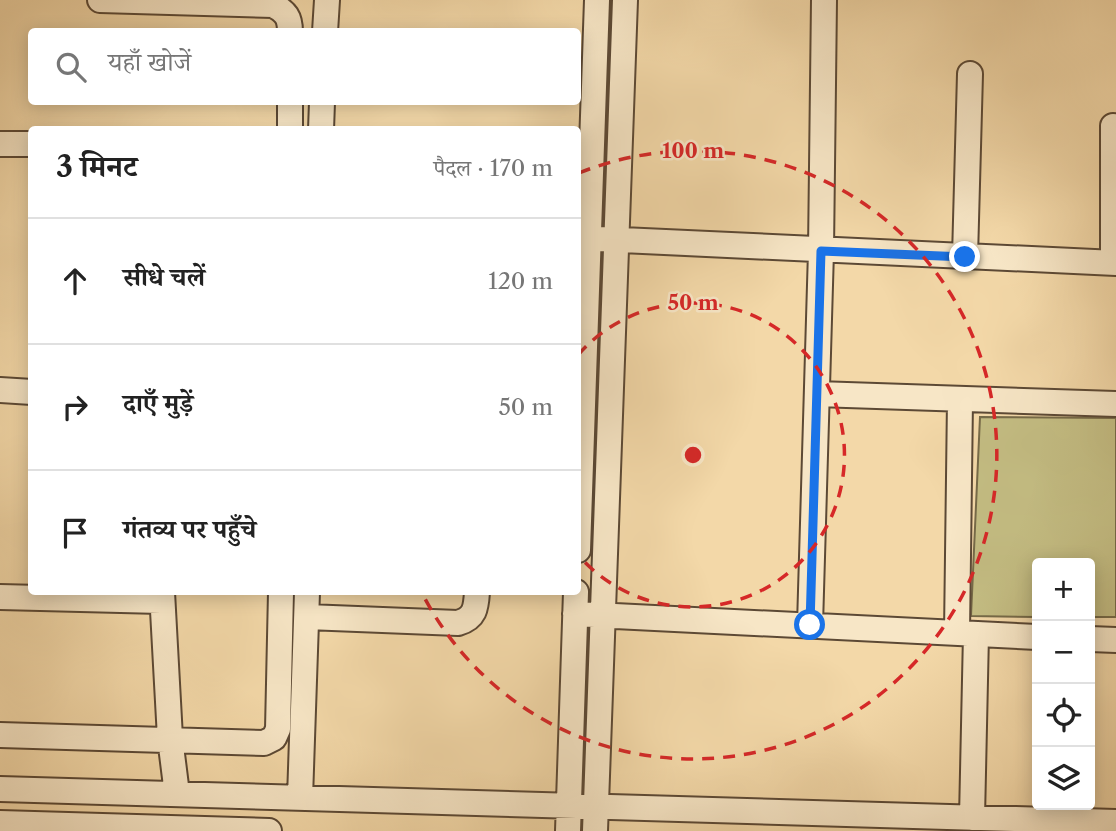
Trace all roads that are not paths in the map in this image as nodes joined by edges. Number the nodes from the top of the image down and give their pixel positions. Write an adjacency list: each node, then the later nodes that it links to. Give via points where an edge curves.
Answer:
1 (100, 0): 6 (street, via 274,5 284,10)
2 (327, 0): 7 (street)
3 (597, 0): 16 (street)
4 (625, 0): 17 (street)
5 (824, 0): 18 (street)
6 (290, 28)
7 (325, 28)
8 (970, 74): 19 (street)
9 (290, 105): 11 (street)
10 (322, 105): 12 (street)
11 (290, 126)
12 (321, 126)
13 (1113, 126): 20 (street)
14 (0, 144): 15 (street)
15 (28, 144)
16 (589, 238): 17 (street); 26 (street)
17 (616, 240): 18 (street); 33 (street)
18 (821, 251): 19 (street); 23 (street)
19 (965, 257): 20 (street)
20 (1115, 263)
21 (0, 390): 22 (street)
22 (28, 392)
23 (817, 394): 24 (street); 35 (street)
24 (960, 400): 25 (street); 36 (street)
25 (1116, 404)
26 (581, 465)
27 (281, 595): 41 (street, via 278,729 274,738 264,743)
28 (307, 595): 34 (street)
29 (477, 595): 34 (street, via 474,614 458,623)
30 (161, 596): 31 (street); 41 (street)
31 (0, 597)
32 (576, 603): 33 (street); 46 (street)
33 (603, 614): 35 (street); 48 (street)
34 (307, 617): 45 (street)
35 (810, 625): 36 (street)
36 (967, 633): 37 (street); 47 (street)
37 (1032, 637)
38 (1095, 639): 39 (street)
39 (1116, 640)
40 (0, 735): 41 (street)
41 (170, 738): 43 (street)
42 (0, 789): 43 (street)
43 (177, 794): 44 (street)
44 (266, 797): 45 (street); 52 (street)
45 (300, 798): 46 (street)
46 (569, 806): 48 (street); 53 (street)
47 (972, 818): 49 (street); 51 (street)
48 (596, 819): 51 (street)
49 (1116, 822)
50 (0, 823): 52 (street)
51 (874, 823)
52 (266, 831)
53 (568, 831)

